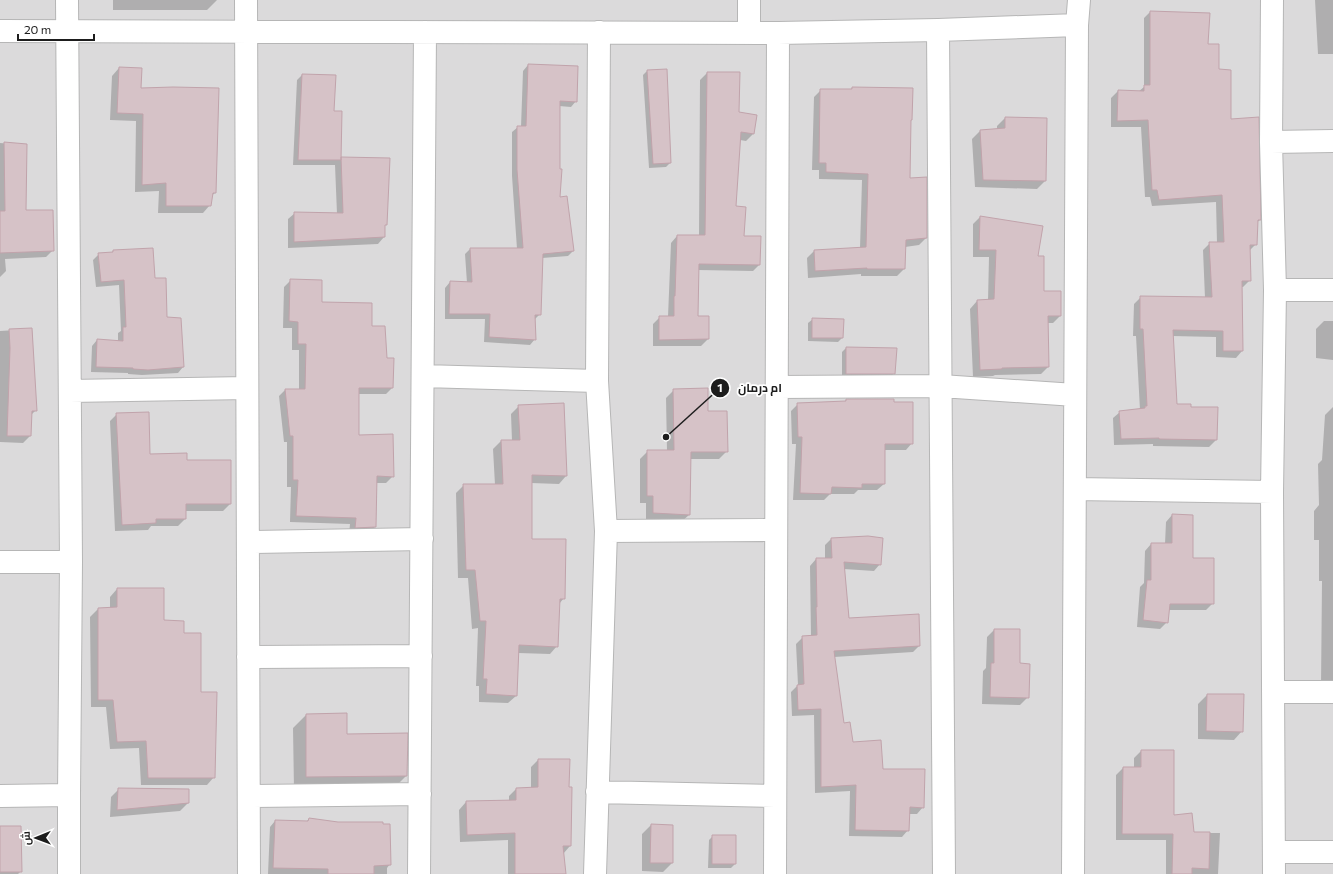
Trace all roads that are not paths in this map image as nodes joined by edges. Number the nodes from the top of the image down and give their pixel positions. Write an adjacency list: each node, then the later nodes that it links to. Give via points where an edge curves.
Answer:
1 (67, 0): 8 (street)
2 (246, 0): 10 (street)
3 (749, 0): 13 (street)
4 (1079, 0): 6 (street)
5 (1272, 0): 16 (street)
6 (1077, 25): 9 (street); 25 (street)
7 (0, 30): 8 (street)
8 (68, 30): 10 (street); 24 (street)
9 (938, 30): 14 (street); 21 (street)
10 (246, 32): 11 (street); 23 (street)
11 (425, 32): 12 (street); 19 (street)
12 (599, 32): 13 (street); 20 (street)
13 (748, 33): 14 (street)
14 (778, 33): 22 (street)
15 (1333, 141): 16 (street)
16 (1271, 142): 17 (street)
17 (1275, 290): 18 (street); 27 (street)
18 (1333, 290)
19 (423, 376): 20 (street); 30 (street)
20 (597, 381): 28 (street)
21 (941, 386): 22 (street); 25 (street); 51 (street)
22 (777, 387): 29 (street)
23 (247, 388): 24 (street); 31 (street)
24 (70, 391): 33 (street)
25 (1076, 395): 26 (street)
26 (1075, 489): 27 (street); 52 (street)
27 (1272, 492): 36 (street)
28 (606, 530): 29 (street); 38 (street)
29 (776, 530): 43 (street)
30 (422, 539): 31 (street); 34 (street)
31 (248, 542): 35 (street)
32 (0, 562): 33 (street)
33 (71, 562): 39 (street)
34 (421, 656): 35 (street); 40 (street)
35 (248, 657): 42 (street)
36 (1273, 692): 37 (street); 44 (street)
37 (1333, 692)
38 (597, 792): 43 (street); 49 (street)
39 (69, 794): 41 (street); 46 (street)
40 (420, 794): 42 (street); 48 (street)
41 (0, 796)
42 (249, 796): 47 (street)
43 (775, 796): 50 (street)
44 (1274, 852): 45 (street); 53 (street)
45 (1333, 852)
46 (70, 874)
47 (248, 874)
48 (419, 874)
49 (595, 874)
50 (775, 874)
51 (944, 874)
52 (1073, 874)
53 (1274, 874)

